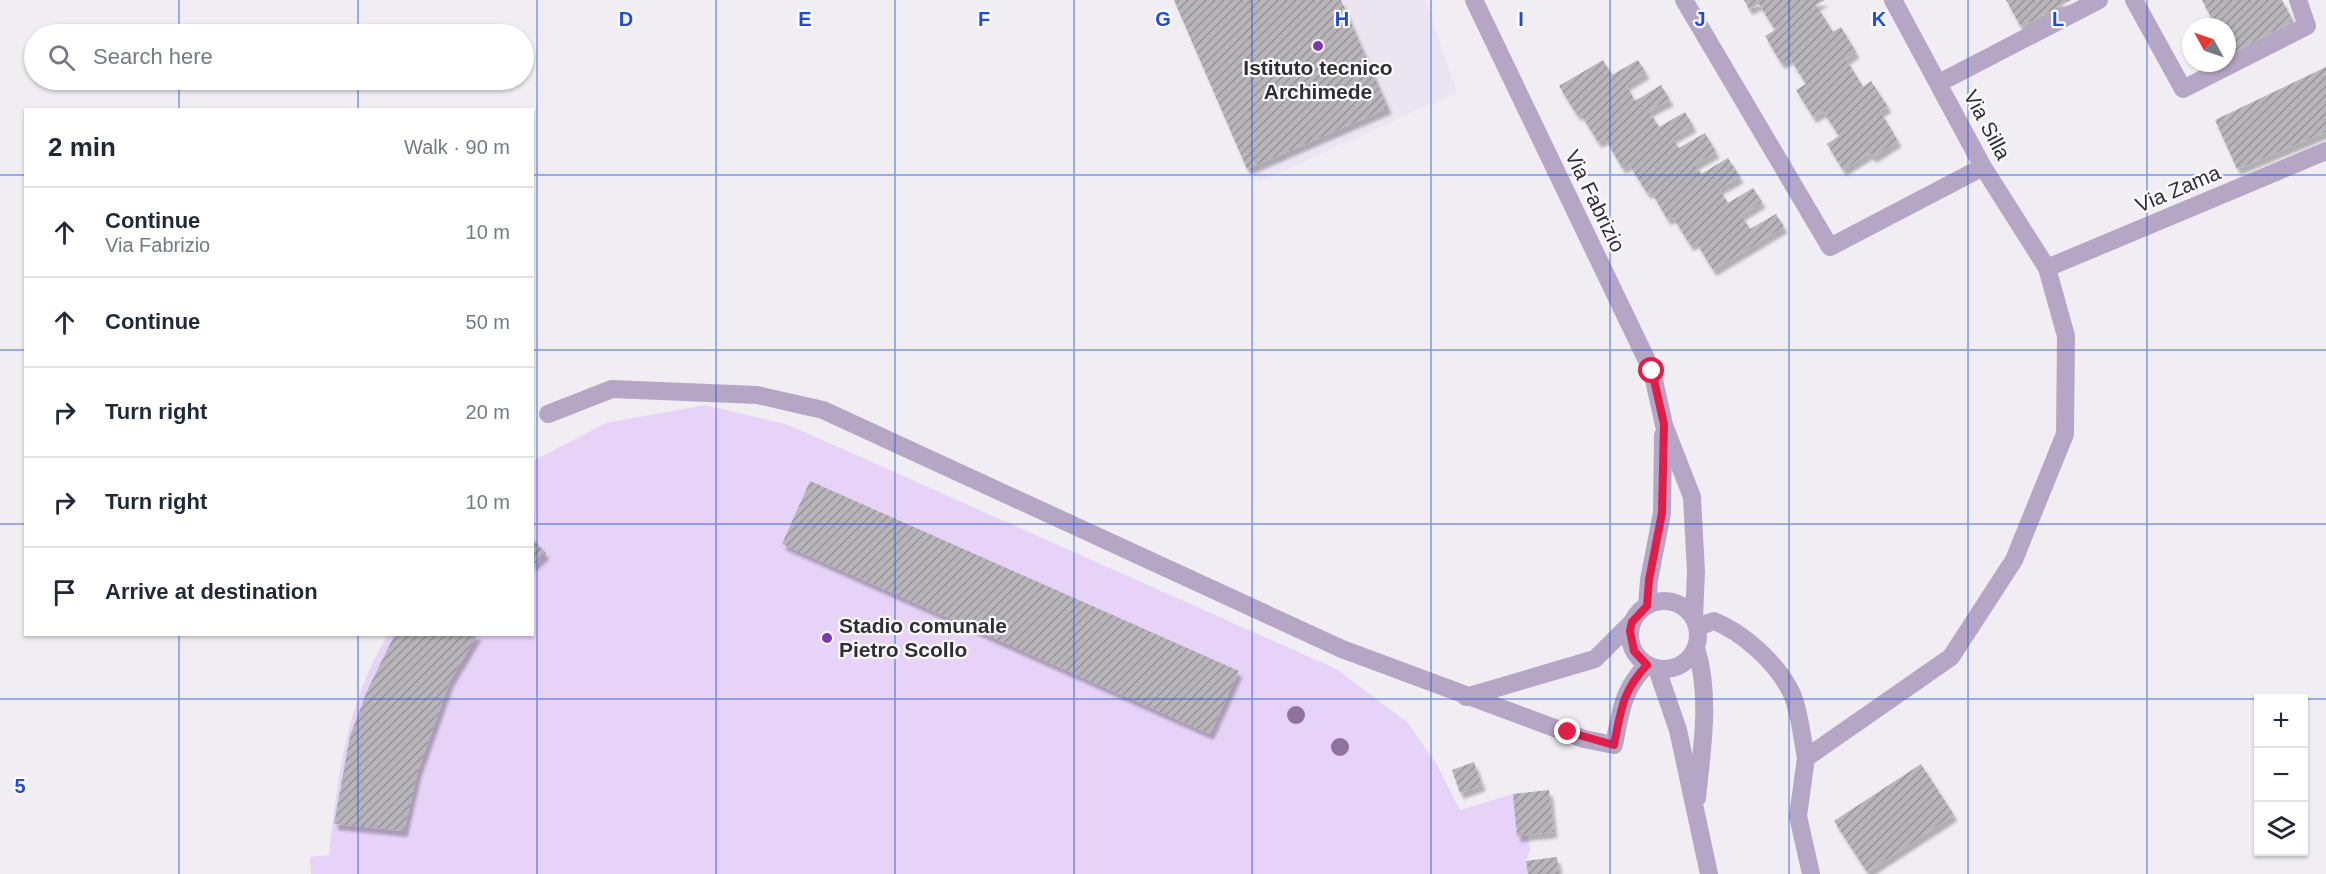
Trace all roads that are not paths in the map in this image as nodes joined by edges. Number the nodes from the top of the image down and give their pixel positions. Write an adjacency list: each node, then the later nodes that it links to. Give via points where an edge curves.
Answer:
1 (1474, 0): 12 (street, Via Fabrizio, via 1652,371)
2 (1684, 0): 9 (street, via 1830,248)
3 (1893, 0): 7 (street, Via Silla)
4 (2099, 0): 7 (street)
5 (2134, 0): 6 (street, via 2183,89 2307,26)
6 (2298, 0)
7 (1939, 82): 9 (street, Via Silla)
8 (2326, 151): 10 (street, Via Zama)
9 (1983, 166): 10 (street, Via Silla)
10 (2047, 268): 19 (street, Via Silla, via 2066,336 2065,434 2014,560 1951,657)
11 (548, 414): 18 (street, via 612,389 757,395 823,410 1342,649)
12 (1664, 424): 13 (street, via 1662,513); 15 (street, via 1692,497)
13 (1647, 606): 14 (street); 15 (street, via 1656,602 1677,603)
14 (1632, 622): 17 (street, via 1630,641 1639,659); 18 (street, via 1595,659)
15 (1695, 622): 16 (street); 19 (street, via 1714,621 1733,629 1774,667 1792,694)
16 (1695, 648): 17 (street, via 1684,663 1667,670); 20 (street, via 1703,672 1704,731)
17 (1652, 667): 18 (street, via 1634,678 1624,696 1614,745 1584,739); 20 (street, via 1678,730)
18 (1466, 697)
19 (1806, 758): 22 (street, via 1798,816)
20 (1695, 815): 21 (street)
21 (1709, 874)
22 (1812, 874)

